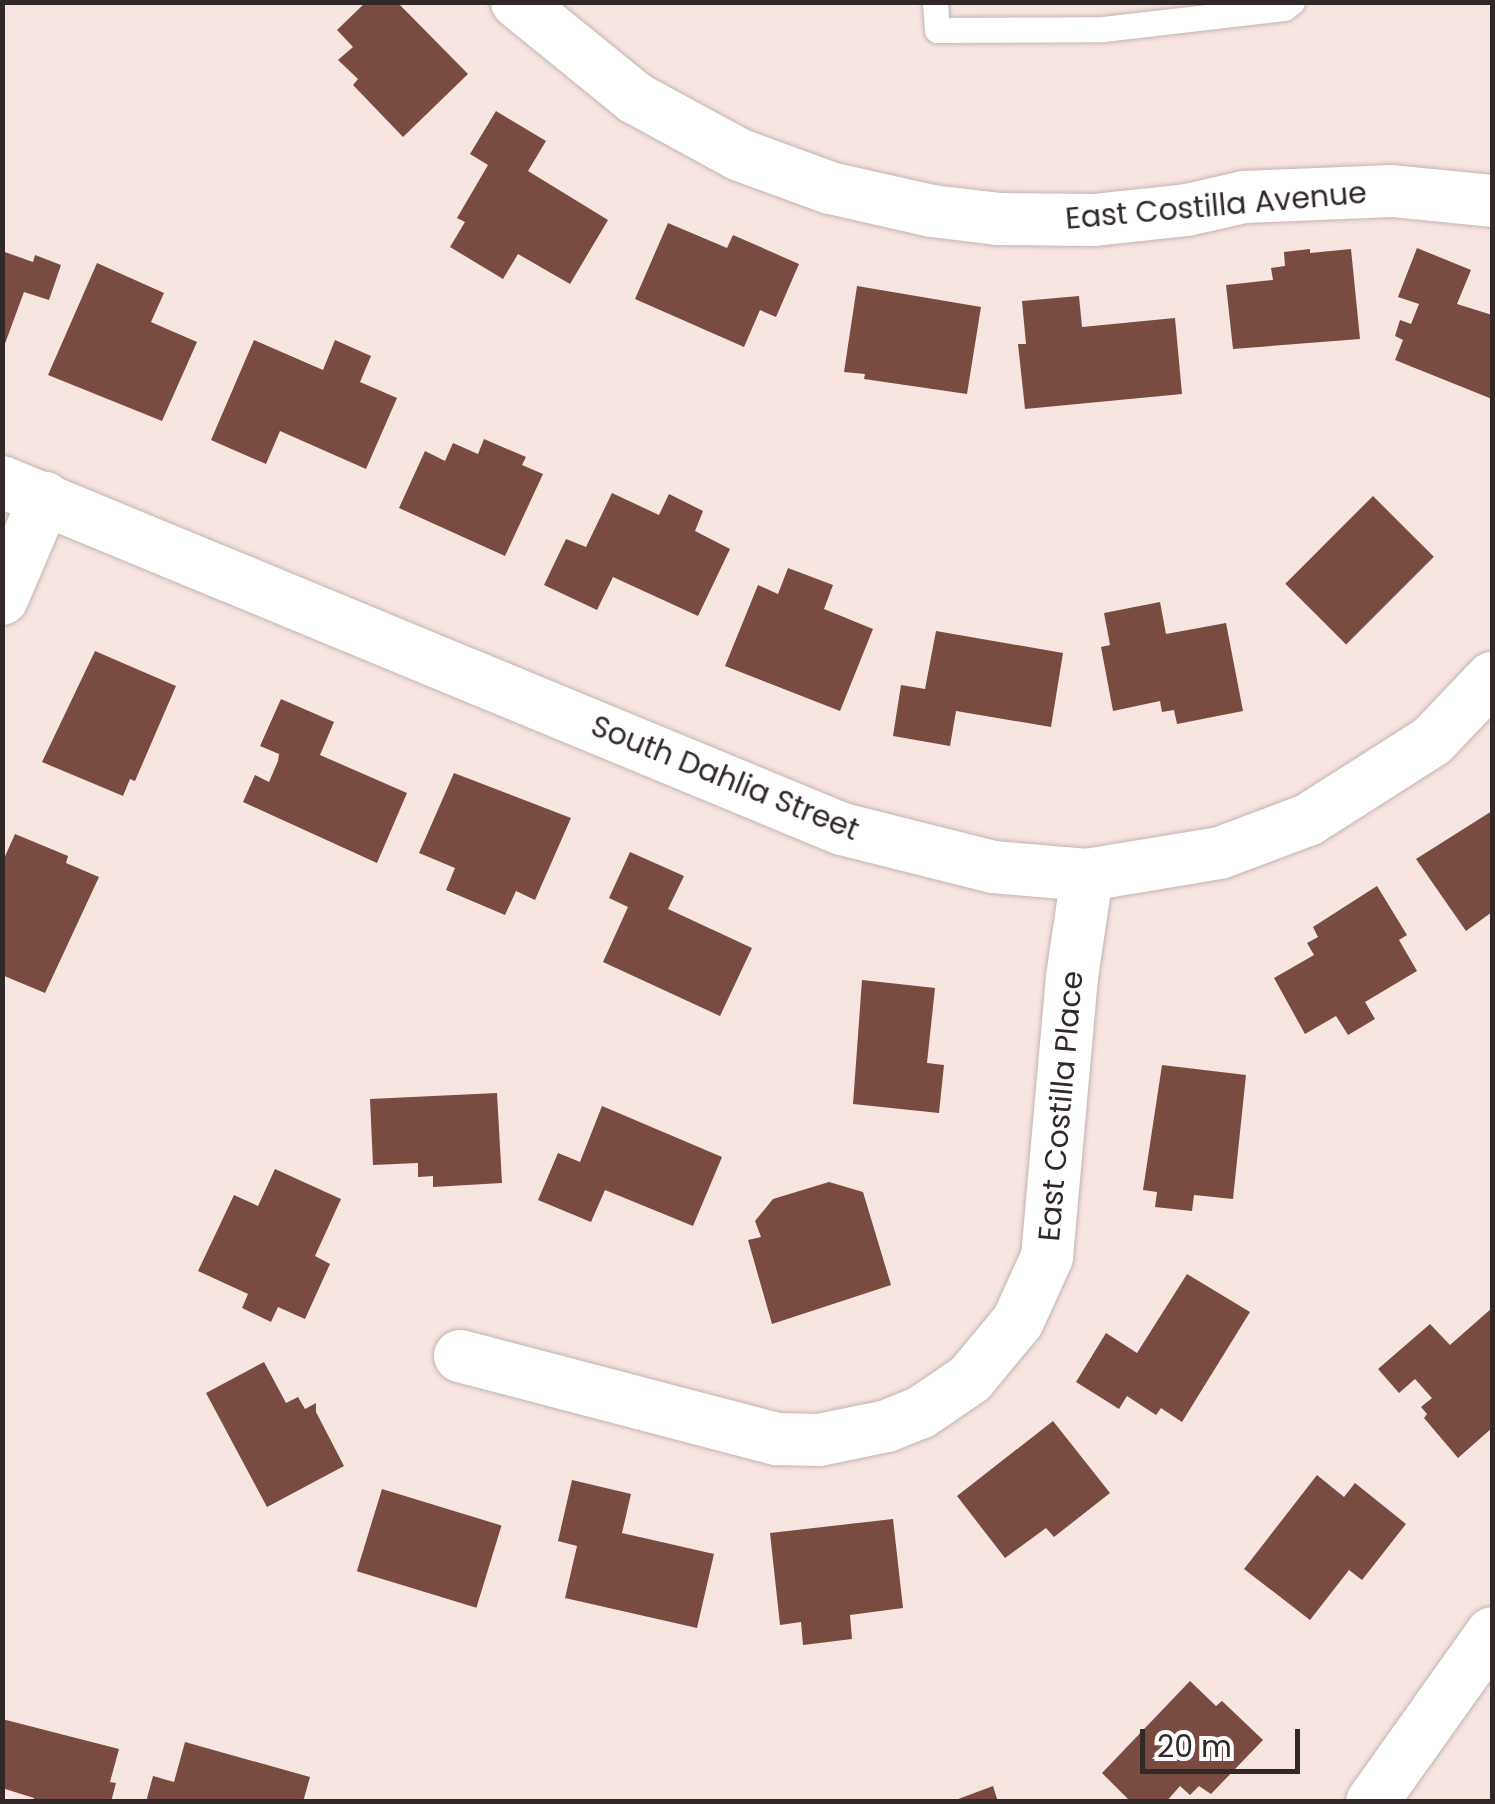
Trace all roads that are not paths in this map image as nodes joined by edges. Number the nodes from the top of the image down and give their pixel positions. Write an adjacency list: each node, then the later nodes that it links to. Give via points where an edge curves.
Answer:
1 (517, 2): 4 (street, East Costilla Avenue, via 635,98 740,155 830,188 932,212 1094,220 1244,197 1392,191)
2 (935, 2): 3 (lane, via 937,30 1103,29)
3 (1292, 2)
4 (1492, 200)
5 (24, 490): 6 (street); 8 (street, South Dahlia Street, via 842,829 993,867)
6 (2, 600)
7 (1492, 678): 8 (street, South Dahlia Street, via 1432,741 1308,820 1220,852)
8 (1087, 875): 9 (street, East Costilla Place, via 1047,1257 1018,1321 970,1379 888,1426 819,1440 777,1439)
9 (460, 1356)
10 (1492, 1633): 11 (street)
11 (1372, 1802)

